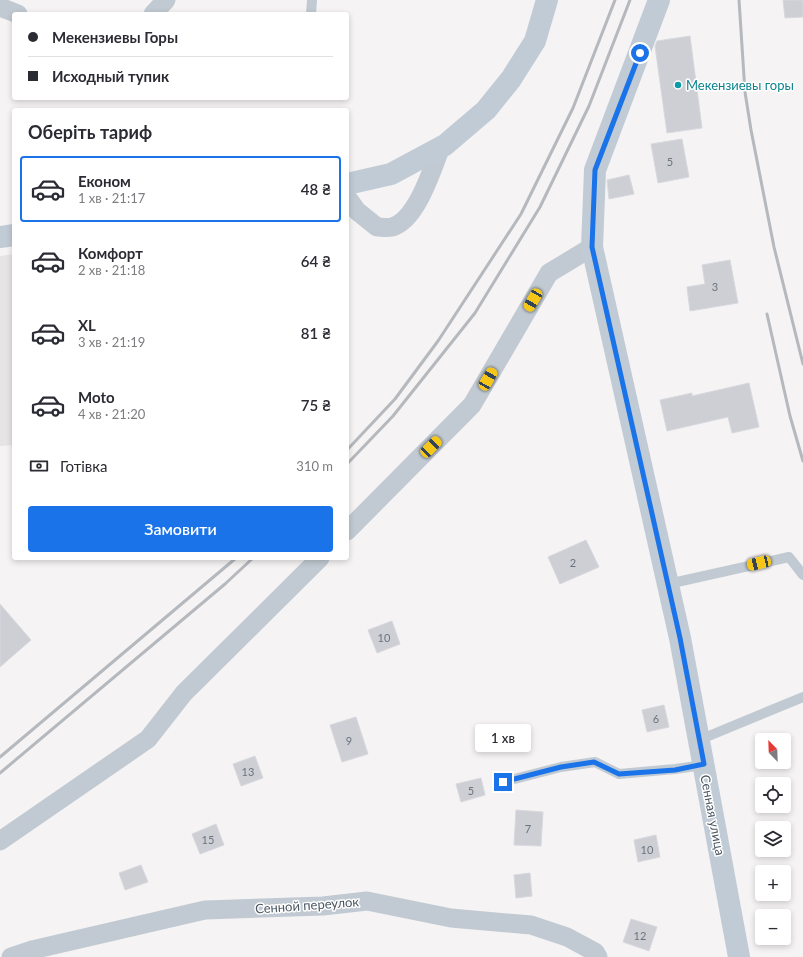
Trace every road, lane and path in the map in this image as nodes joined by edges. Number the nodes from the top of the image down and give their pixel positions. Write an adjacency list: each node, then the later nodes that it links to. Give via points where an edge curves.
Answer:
1 (166, 0): 7 (street)
2 (312, 0): 8 (lane)
3 (547, 0): 9 (main road, via 534,41 511,79 486,110)
4 (659, 0): 14 (main road, Сенная улица, via 595,170)
5 (0, 7): 6 (street)
6 (13, 12)
7 (155, 12)
8 (311, 12)
9 (441, 147): 10 (main road, via 391,174); 11 (street, via 420,199 411,214 393,226 376,227 357,211)
10 (349, 184)
11 (349, 200)
12 (12, 235): 13 (main road)
13 (0, 237)
14 (592, 247): 15 (street, via 549,274 472,405); 18 (main road, Сенная улица)
15 (349, 529)
16 (318, 560): 23 (street, via 184,693 148,739)
17 (803, 575): 18 (lane, via 789,557)
18 (668, 584): 20 (main road, Сенная улица)
19 (803, 697): 20 (lane)
20 (699, 740): 21 (main road, Сенная улица)
21 (704, 764): 22 (lane, via 675,770 619,774 594,762 561,767); 26 (main road, Сенная улица)
22 (503, 782)
23 (0, 841)
24 (11, 957): 25 (street, Сенной переулок, via 205,910 323,906 367,901 451,918 531,926 567,937 595,952)
25 (598, 957)
26 (739, 957)

